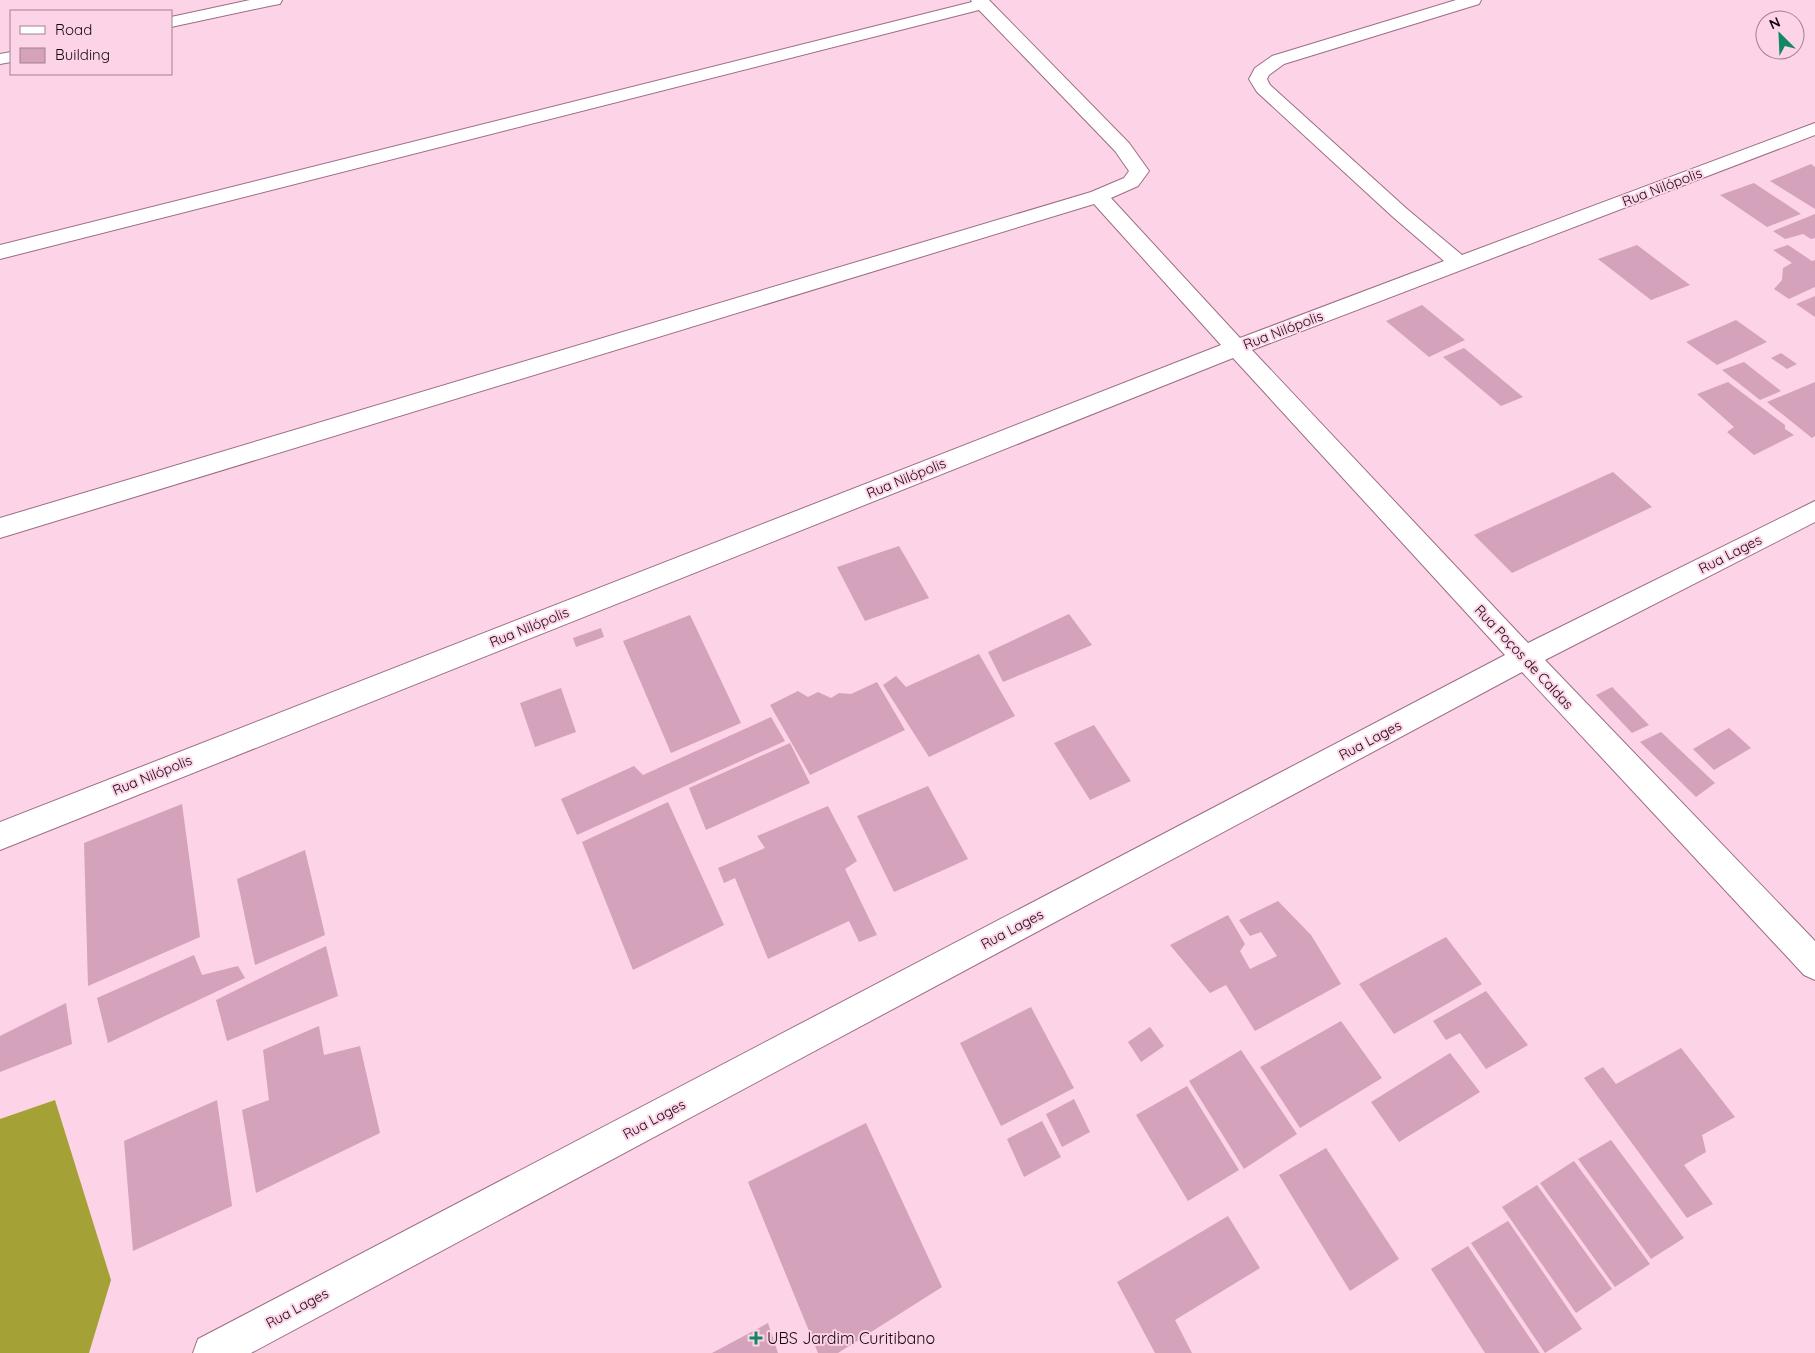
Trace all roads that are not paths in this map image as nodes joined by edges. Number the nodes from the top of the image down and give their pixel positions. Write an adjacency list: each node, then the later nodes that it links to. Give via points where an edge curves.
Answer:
1 (274, 0): 4 (street)
2 (1473, 0): 8 (street, via 1278,60 1261,72 1258,79 1263,88)
3 (981, 2): 6 (street, via 1122,146 1139,171 1131,182); 7 (street)
4 (172, 22)
5 (1815, 129): 8 (street, Rua Nilópolis)
6 (1098, 196): 9 (street, Rua Poços de Caldas); 11 (street)
7 (0, 252)
8 (1459, 263): 9 (street, Rua Nilópolis)
9 (1235, 348): 12 (street, Rua Poços de Caldas); 13 (street, Rua Nilópolis)
10 (1815, 511): 12 (street, Rua Lages)
11 (0, 528)
12 (1524, 658): 14 (street, Rua Poços de Caldas); 15 (street, Rua Lages)
13 (0, 836)
14 (1815, 964)
15 (212, 1353)

